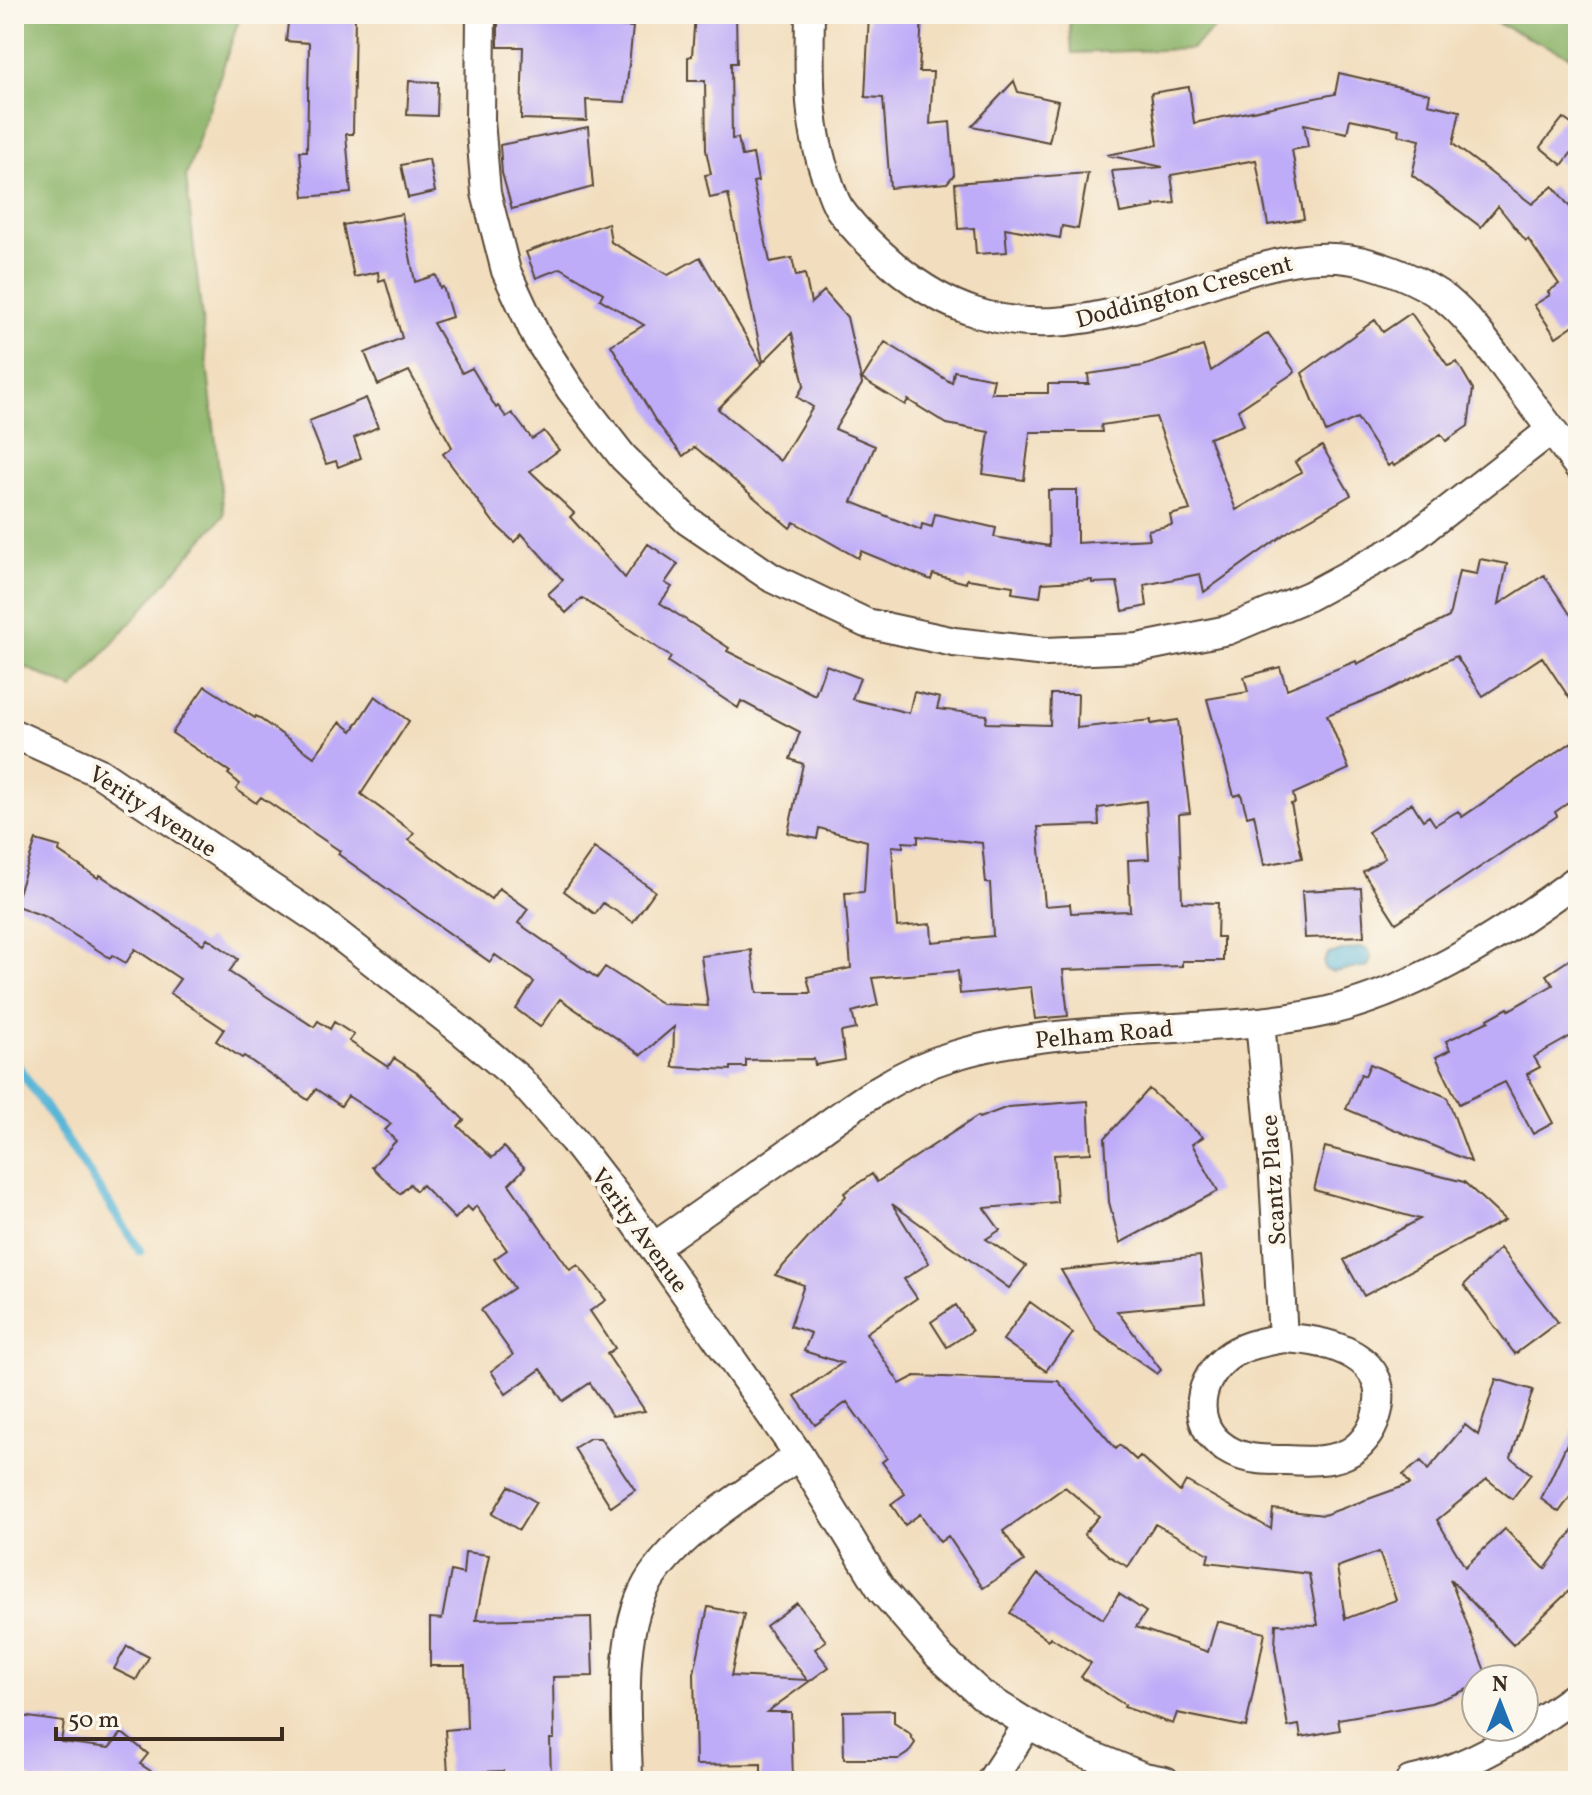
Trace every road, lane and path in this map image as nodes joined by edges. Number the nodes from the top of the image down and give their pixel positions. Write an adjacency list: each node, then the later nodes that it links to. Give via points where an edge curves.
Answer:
1 (481, 14): 3 (street, via 486,193 506,271 536,336 623,457 688,521 772,578 866,623 954,642 1046,652 1138,648 1228,630 1309,596 1402,546)
2 (810, 14): 3 (street, Doddington Crescent, via 816,151 837,206 867,243 911,279 966,309 1024,323 1076,322 1145,306 1258,267 1312,257 1368,263 1412,279 1447,301 1477,331)
3 (1551, 430): 4 (street, Doddington Crescent)
4 (1578, 466)
5 (22, 741): 8 (street, Verity Avenue, via 98,772 322,922 463,1032 519,1079)
6 (1578, 879): 7 (street, Pelham Road, via 1415,980 1312,1015)
7 (1260, 1022): 8 (street, Pelham Road, via 1025,1041 944,1058 871,1094); 9 (street, Scantz Place)
8 (654, 1247): 10 (street, Verity Avenue)
9 (1283, 1338): 9 (street, via 1328,1343 1347,1351 1361,1359 1378,1383 1375,1423 1347,1454 1325,1460 1256,1459 1219,1444 1203,1425 1200,1409 1211,1372 1253,1344)
10 (799, 1455): 12 (street, Verity Avenue, via 881,1589 939,1656 982,1695); 13 (street, via 700,1527 651,1577 635,1612 630,1642)
11 (1578, 1694): 16 (street, via 1526,1731 1442,1774)
12 (1028, 1724): 14 (street); 15 (street, Verity Avenue, via 1080,1751)
13 (628, 1781)
14 (991, 1781)
15 (1165, 1781)
16 (1410, 1781)

